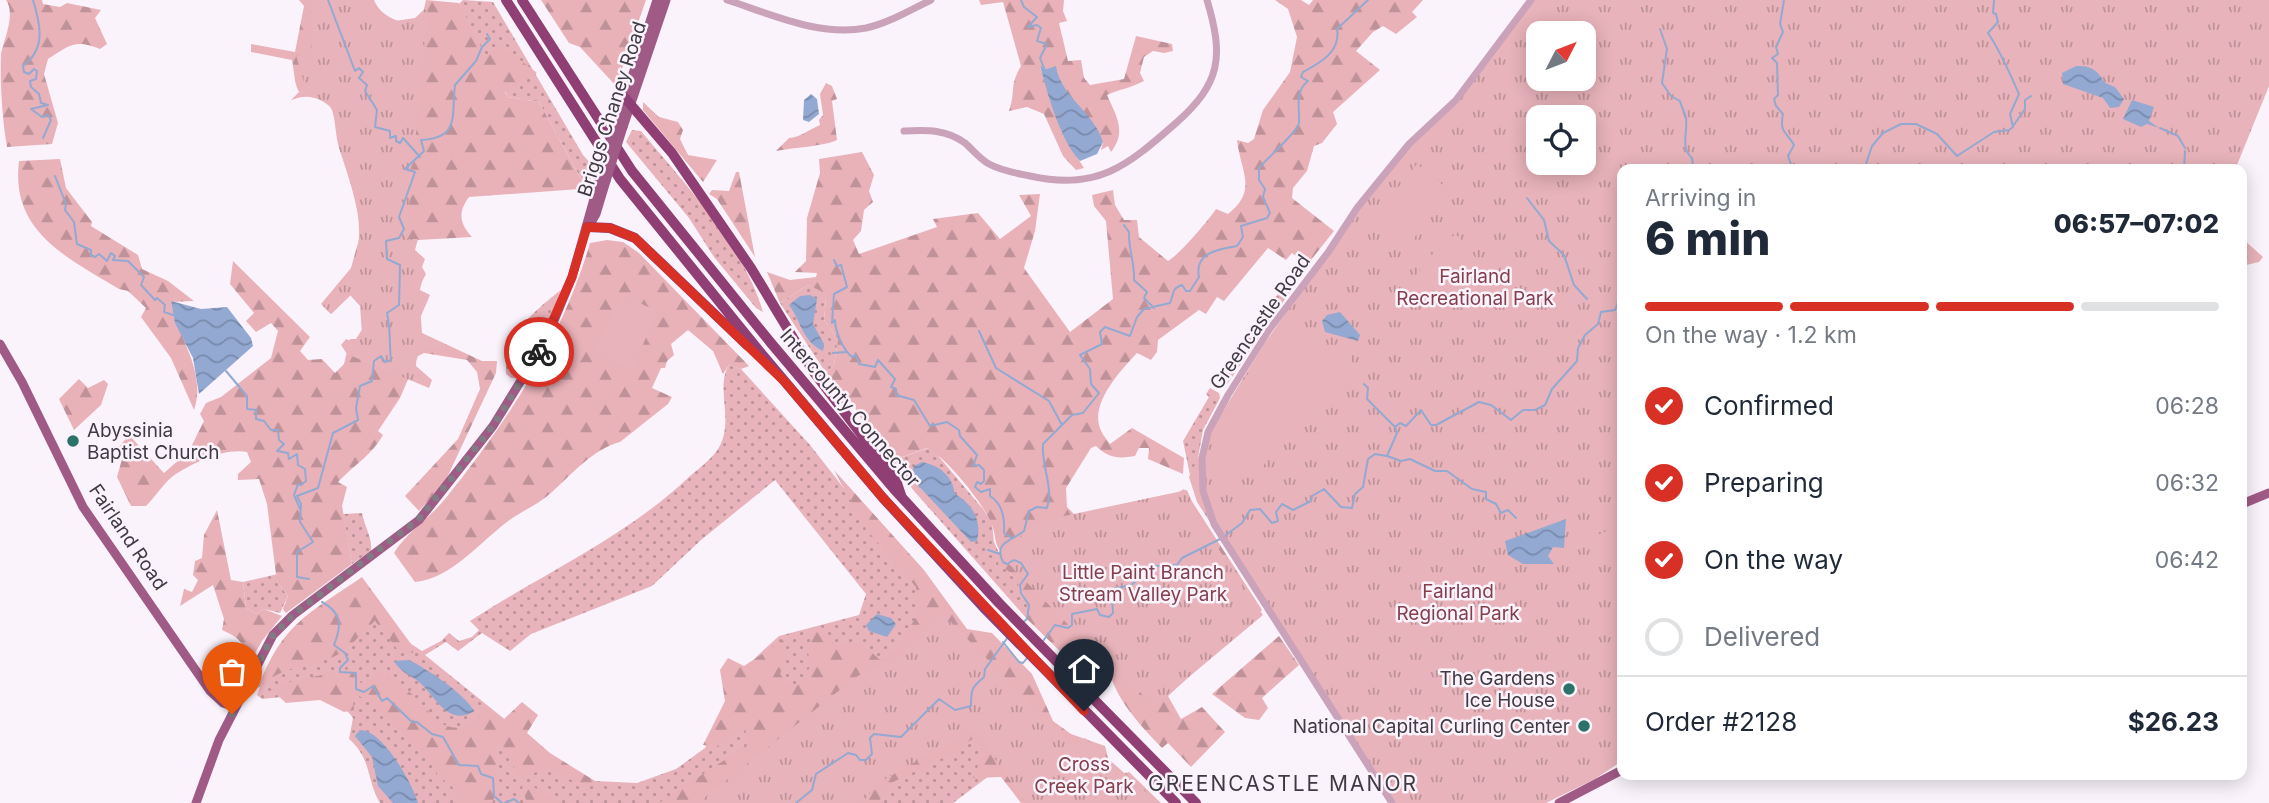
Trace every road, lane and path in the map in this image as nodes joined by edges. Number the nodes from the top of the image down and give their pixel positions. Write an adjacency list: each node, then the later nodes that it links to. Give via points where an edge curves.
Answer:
1 (506, 0): 16 (highway, Intercounty Connector, via 620,179)
2 (522, 0): 18 (highway, Intercounty Connector, via 632,171)
3 (657, 0): 9 (main road, Briggs Chaney Road)
4 (666, 0): 9 (main road, Briggs Chaney Road)
5 (727, 0): 6 (street, via 806,25 850,30 891,20)
6 (931, 0)
7 (1207, 0): 10 (street, via 1218,59 1209,86 1198,103 1136,158 1100,176 1059,183 1012,173 987,163 954,135 938,130)
8 (1531, 0): 25 (street, Greencastle Road, via 1456,100 1409,144 1357,208 1269,330 1217,414 1202,458 1201,480 1208,510 1222,538)
9 (628, 101): 11 (main road, Briggs Chaney Road, bridge, via 596,214); 18 (highway, via 718,219 813,371 896,480)
10 (904, 131)
11 (587, 227): 16 (highway, via 610,228 635,238); 20 (main road, Briggs Chaney Road, via 546,340 478,447 419,520 273,635)
12 (0, 338): 13 (main road)
13 (0, 344): 15 (main road, Fairland Road)
14 (0, 357): 15 (main road, Fairland Road)
15 (14, 369): 20 (main road, Fairland Road, via 83,508 210,691)
16 (786, 383): 23 (highway, Intercounty Connector, via 986,610)
17 (2269, 493): 19 (main road)
18 (901, 495): 24 (highway, Intercounty Connector, via 1079,687)
19 (2247, 502)
20 (236, 707): 22 (main road, Briggs Chaney Road)
21 (1617, 773): 26 (main road)
22 (196, 803)
23 (1176, 803)
24 (1196, 803)
25 (1392, 803)
26 (1559, 803)

